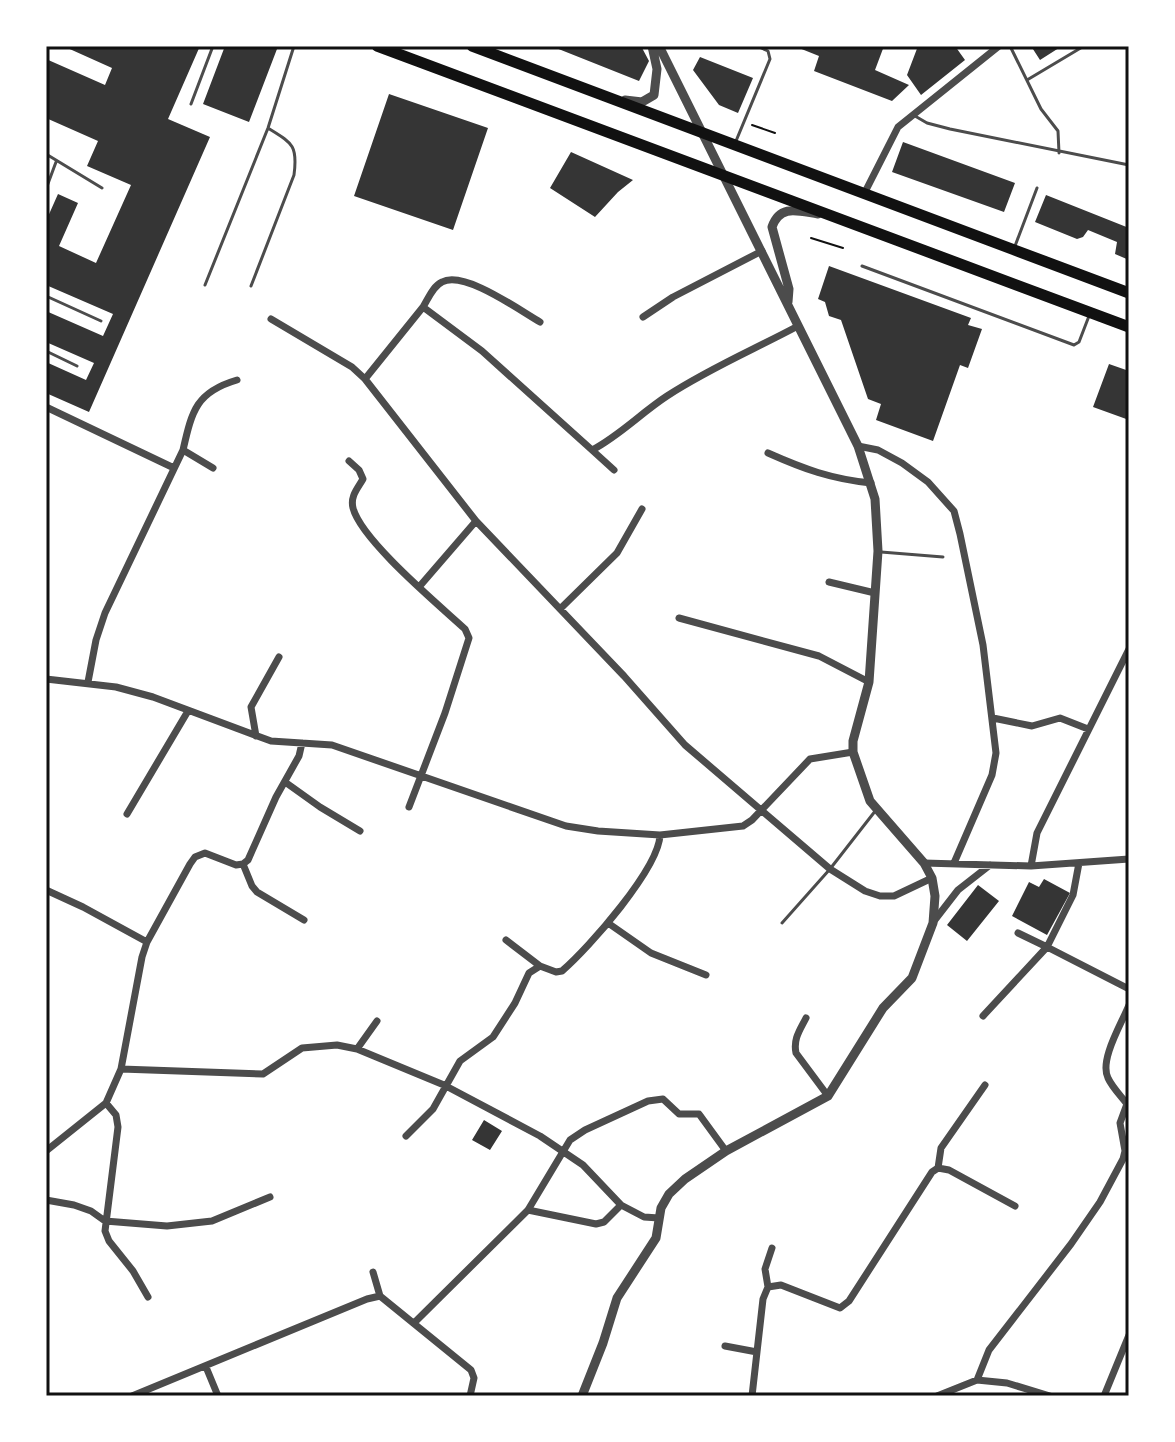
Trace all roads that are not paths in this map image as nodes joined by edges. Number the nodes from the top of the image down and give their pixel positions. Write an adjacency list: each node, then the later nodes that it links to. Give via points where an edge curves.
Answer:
1 (213, 46): 13 (lane)
2 (294, 46): 15 (lane)
3 (377, 46): 22 (main road)
4 (472, 46): 12 (main road)
5 (652, 46): 12 (street, via 657,69 654,95 636,102)
6 (659, 46): 16 (street)
7 (757, 46): 17 (lane, via 768,51 770,59)
8 (999, 46): 14 (street)
9 (1010, 46): 11 (lane)
10 (1084, 46): 11 (lane)
11 (1027, 80): 18 (lane, via 1058,131)
12 (605, 96): 16 (main road)
13 (191, 104)
14 (913, 114): 18 (lane, via 927,123); 26 (street, via 890,140)
15 (268, 128): 31 (lane); 32 (lane, via 291,143 296,157 294,175)
16 (702, 132): 17 (main road); 22 (street)
17 (734, 144): 26 (main road)
18 (1059, 153): 21 (lane)
19 (46, 154): 20 (lane)
20 (56, 162): 23 (lane); 25 (lane)
21 (1129, 165)
22 (724, 176): 27 (main road); 29 (street)
23 (102, 188)
24 (1037, 188): 28 (lane)
25 (46, 189)
26 (864, 194): 28 (main road)
27 (836, 218): 35 (street, via 789,210 774,220 772,235 789,289); 37 (main road)
28 (1014, 250): 33 (main road)
29 (762, 251): 35 (street); 38 (street)
30 (862, 266): 37 (lane, via 1074,345)
31 (205, 285)
32 (251, 286)
33 (1129, 293)
34 (46, 296): 40 (lane)
35 (788, 305): 42 (street)
36 (423, 307): 41 (street, via 438,284 449,279 471,283); 46 (street); 51 (street, via 482,351)
37 (1091, 312): 43 (main road)
38 (643, 317)
39 (271, 319): 46 (street)
40 (101, 321)
41 (540, 322)
42 (798, 326): 49 (street); 51 (street, via 671,394)
43 (1129, 327)
44 (46, 351): 45 (lane)
45 (77, 366)
46 (365, 379): 59 (street)
47 (237, 380): 50 (street, via 207,392 189,424)
48 (46, 408): 54 (street)
49 (858, 446): 57 (street); 73 (street, via 902,463 954,511)
50 (183, 450): 54 (street); 55 (street)
51 (592, 450): 56 (street)
52 (768, 453): 57 (street, via 816,474)
53 (349, 461): 63 (street, via 363,479 354,493 357,516)
54 (174, 468): 70 (street, via 105,613)
55 (213, 468)
56 (614, 470)
57 (871, 483): 60 (street)
58 (642, 509): 65 (street, via 617,553)
59 (476, 521): 63 (street); 65 (street)
60 (878, 551): 61 (lane); 64 (street)
61 (943, 557)
62 (829, 582): 64 (street)
63 (419, 587): 78 (street, via 469,638)
64 (875, 593): 71 (street)
65 (560, 609): 82 (street, via 685,745)
66 (679, 618): 71 (street, via 819,656)
67 (1129, 649): 74 (street)
68 (279, 657): 75 (street, via 251,707)
69 (46, 679): 70 (street)
70 (88, 682): 72 (street)
71 (869, 682): 77 (street)
72 (188, 711): 75 (street); 83 (street)
73 (993, 718): 74 (street, via 1032,726 1060,718); 88 (street, via 992,775)
74 (1088, 729): 92 (street, via 1037,833)
75 (256, 736): 76 (street)
76 (302, 743): 78 (street, via 332,745); 79 (street)
77 (853, 752): 81 (street); 82 (street, via 810,759)
78 (420, 775): 80 (street); 85 (street, via 566,826)
79 (285, 782): 84 (street); 90 (street)
80 (409, 807)
81 (876, 810): 87 (street); 93 (lane)
82 (761, 811): 85 (street, via 734,829); 93 (street)
83 (127, 814)
84 (360, 831)
85 (660, 835): 97 (street, via 656,854)
86 (1129, 859): 89 (street)
87 (924, 863): 88 (street); 94 (street)
88 (954, 863): 91 (street)
89 (1079, 863): 92 (street); 103 (street, via 1073,895)
90 (243, 864): 96 (street, via 257,892); 102 (street, via 210,854 195,857)
91 (991, 864): 92 (street); 99 (street, via 958,890)
92 (1031, 866)
93 (830, 869): 94 (street, via 880,896 894,896); 98 (lane)
94 (932, 878): 99 (street)
95 (46, 890): 102 (street)
96 (304, 920)
97 (608, 923): 104 (street, via 562,971); 105 (street, via 651,953)
98 (782, 923)
99 (933, 923): 115 (street, via 912,978 883,1008)
100 (1018, 933): 103 (street)
101 (506, 940): 104 (street)
102 (147, 942): 112 (street, via 136,974)
103 (1047, 947): 106 (street); 108 (street)
104 (540, 966): 113 (street, via 529,973 493,1037 465,1055)
105 (706, 975)
106 (1129, 989)
107 (1129, 1005): 139 (street, via 1105,1070 1127,1104 1120,1123 1123,1159 1071,1244 989,1350)
108 (983, 1016)
109 (806, 1018): 115 (street, via 794,1044 796,1053)
110 (377, 1021): 111 (street)
111 (357, 1049): 112 (street, via 302,1048 263,1074); 113 (street)
112 (121, 1069): 116 (street)
113 (444, 1085): 117 (street, via 433,1109); 118 (street)
114 (985, 1085): 121 (street, via 941,1148)
115 (828, 1096): 120 (street)
116 (106, 1103): 119 (street); 128 (street, via 118,1127)
117 (406, 1136)
118 (562, 1150): 120 (street, via 585,1130 657,1098 679,1114 699,1114); 124 (street); 126 (street)
119 (46, 1151)
120 (726, 1151): 127 (street, via 675,1187)
121 (938, 1168): 125 (street); 131 (street, via 840,1308 781,1285)
122 (270, 1197): 128 (street, via 212,1221 167,1226)
123 (46, 1200): 128 (street, via 91,1211)
124 (621, 1205): 126 (street, via 596,1224); 127 (street)
125 (1015, 1206)
126 (528, 1210): 134 (street)
127 (659, 1218): 143 (street, via 656,1238 617,1298)
128 (105, 1221): 133 (street, via 109,1241)
129 (772, 1248): 131 (street, via 765,1269)
130 (373, 1272): 132 (street)
131 (768, 1287): 137 (street)
132 (380, 1296): 134 (street); 138 (street)
133 (148, 1297)
134 (415, 1322): 142 (street, via 471,1370)
135 (1129, 1335): 147 (street)
136 (725, 1346): 137 (street)
137 (757, 1352): 144 (street)
138 (206, 1367): 140 (street); 141 (street)
139 (977, 1380): 145 (street); 146 (street)
140 (132, 1396)
141 (218, 1396)
142 (470, 1396)
143 (582, 1396)
144 (752, 1396)
145 (937, 1396)
146 (1050, 1396)
147 (1104, 1396)

